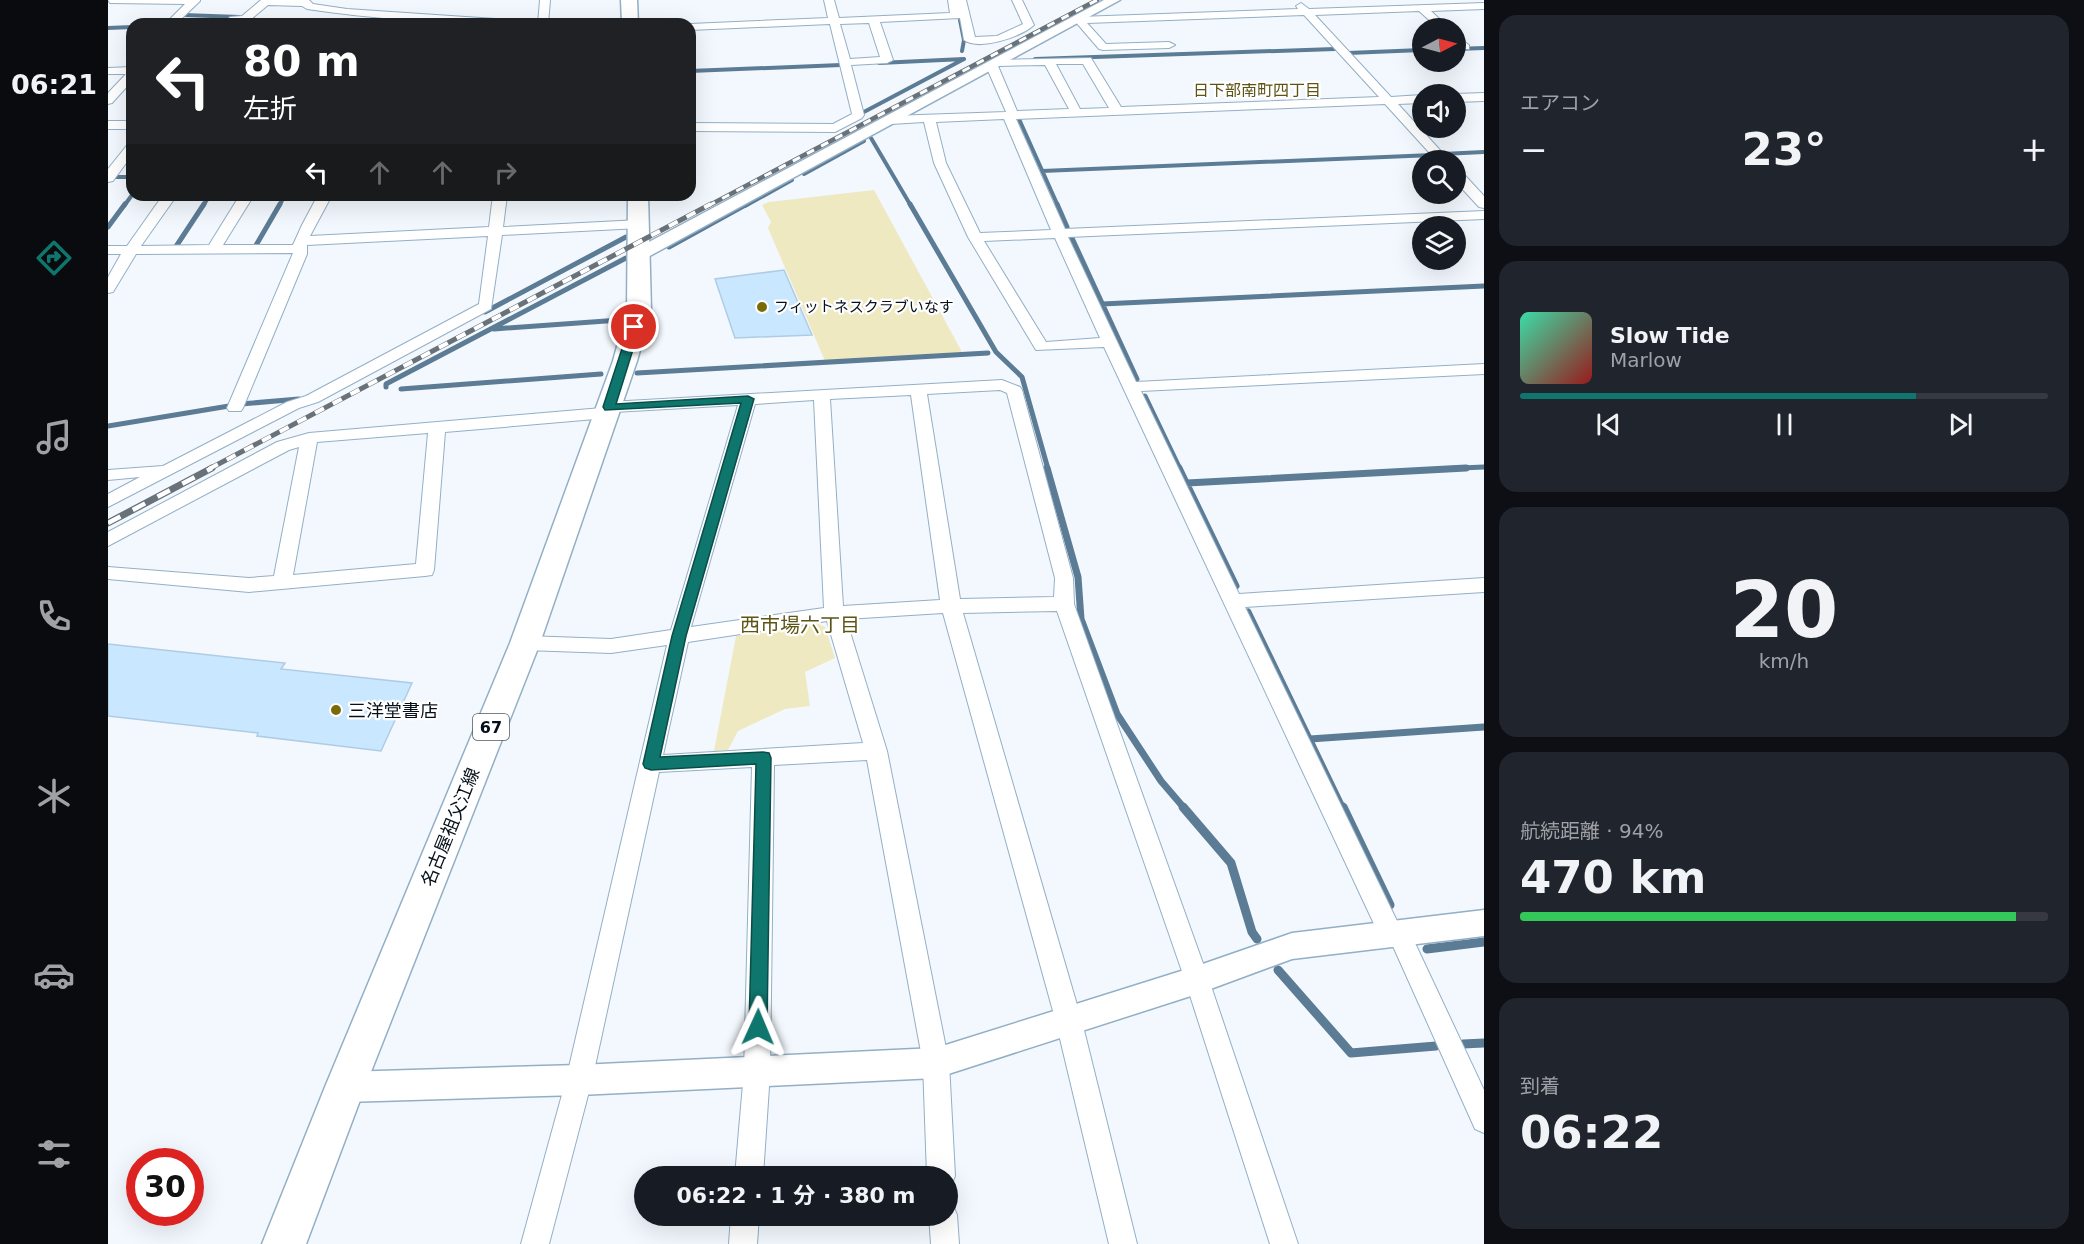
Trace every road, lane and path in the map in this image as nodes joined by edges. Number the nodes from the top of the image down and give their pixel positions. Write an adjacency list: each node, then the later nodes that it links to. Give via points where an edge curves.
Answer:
1 (110, 0): 2 (street)
2 (195, 0): 22 (street)
3 (545, 0): 27 (street)
4 (629, 0): 28 (main road)
5 (829, 0): 32 (street)
6 (953, 0): 30 (street, via 956,16)
7 (960, 0): 8 (street, via 970,40 999,39 1029,25)
8 (1017, 0)
9 (1114, 0): 31 (street)
10 (1295, 0): 20 (street)
11 (1342, 0): 18 (street)
12 (1387, 0): 17 (street)
13 (310, 2): 19 (street, via 307,6); 23 (street, via 265,2)
14 (1436, 4): 15 (street); 16 (street)
15 (1482, 5)
16 (1421, 8): 17 (street); 29 (street)
17 (1396, 9): 18 (street)
18 (1352, 10): 20 (street)
19 (347, 12): 21 (street); 24 (street)
20 (1306, 12): 34 (street, via 1169,12); 45 (street)
21 (418, 16): 25 (street); 26 (street)
22 (176, 18)
23 (246, 18)
24 (341, 18)
25 (416, 18)
26 (445, 18)
27 (544, 18)
28 (630, 18)
29 (1432, 18)
30 (873, 19): 32 (street); 35 (street, via 886,60)
31 (1079, 20): 34 (street); 34 (street, via 1103,47); 37 (street)
32 (834, 21): 33 (street); 53 (street, via 858,115 835,128)
33 (696, 27)
34 (1163, 36)
35 (853, 62)
36 (1049, 62): 37 (street); 46 (street, via 1086,60); 47 (street)
37 (995, 65): 48 (street); 50 (street)
38 (108, 71): 39 (street)
39 (126, 72)
40 (126, 79): 44 (street)
41 (1484, 97): 42 (street)
42 (1466, 98)
43 (1412, 99): 45 (street)
44 (108, 100)
45 (1387, 100): 46 (street); 54 (street)
46 (1117, 111): 47 (street)
47 (1076, 112): 48 (street)
48 (1011, 115): 49 (street); 68 (street)
49 (929, 118): 50 (street); 69 (street, via 940,163)
50 (891, 120): 58 (street)
51 (108, 125): 52 (street)
52 (126, 125)
53 (696, 127)
54 (1434, 150)
55 (126, 154): 56 (street)
56 (108, 177)
57 (1466, 185): 64 (street)
58 (696, 200)
59 (166, 201): 73 (street)
60 (244, 201): 71 (street)
61 (322, 201): 70 (street)
62 (499, 201): 67 (street)
63 (695, 201): 66 (street)
64 (1484, 204)
65 (1484, 215): 68 (street)
66 (639, 224): 67 (street); 82 (main road, 名古屋祖父江線 / 67, via 639,310)
67 (496, 232): 70 (street); 85 (street, via 486,306 312,399)
68 (1060, 232): 69 (street); 75 (street)
69 (975, 237): 75 (street, via 1041,347)
70 (300, 245): 71 (street); 81 (street, via 300,254)
71 (214, 249): 73 (street)
72 (108, 250): 73 (street)
73 (131, 250): 74 (street)
74 (108, 289)
75 (1110, 342): 77 (street)
76 (1484, 369): 77 (street)
77 (1132, 387): 92 (street)
78 (918, 390): 79 (street); 93 (street, via 1002,385 1014,390 1064,578); 94 (street)
79 (822, 395): 80 (street); 95 (street)
80 (748, 399): 82 (street); 96 (street)
81 (235, 408)
82 (608, 410): 83 (street); 97 (main road, 名古屋祖父江線 / 67)
83 (437, 427): 84 (street); 90 (street, via 425,570)
84 (309, 438): 88 (street, via 283,446); 90 (street)
85 (169, 469): 86 (street); 87 (street)
86 (108, 475)
87 (108, 501)
88 (108, 540)
89 (108, 573): 90 (street, via 249,585)
90 (282, 582)
91 (1484, 585): 92 (street)
92 (1233, 600): 102 (street)
93 (1064, 604): 94 (street); 103 (street)
94 (951, 606): 95 (street); 104 (street)
95 (834, 613): 96 (street); 98 (street)
96 (679, 636): 97 (street, via 611,646); 100 (street)
97 (525, 643): 108 (main road, 名古屋祖父江線 / 67)
98 (876, 751): 99 (street); 105 (street)
99 (763, 758): 100 (street); 106 (street)
100 (651, 764): 107 (street)
101 (1484, 923): 102 (street)
102 (1395, 934): 103 (street, via 1292,946); 109 (street)
103 (1197, 980): 104 (street); 119 (street)
104 (1069, 1022): 105 (street); 118 (street)
105 (936, 1064): 106 (street); 111 (street)
106 (757, 1072): 107 (street); 110 (street)
107 (579, 1080): 108 (street); 115 (street)
108 (345, 1087): 114 (main road, 名古屋祖父江線 / 67)
109 (1484, 1120)
110 (749, 1166)
111 (941, 1166)
112 (745, 1226): 116 (street)
113 (944, 1226): 117 (street)
114 (284, 1244)
115 (535, 1244)
116 (743, 1244)
117 (945, 1244)
118 (1123, 1244)
119 (1284, 1244)

